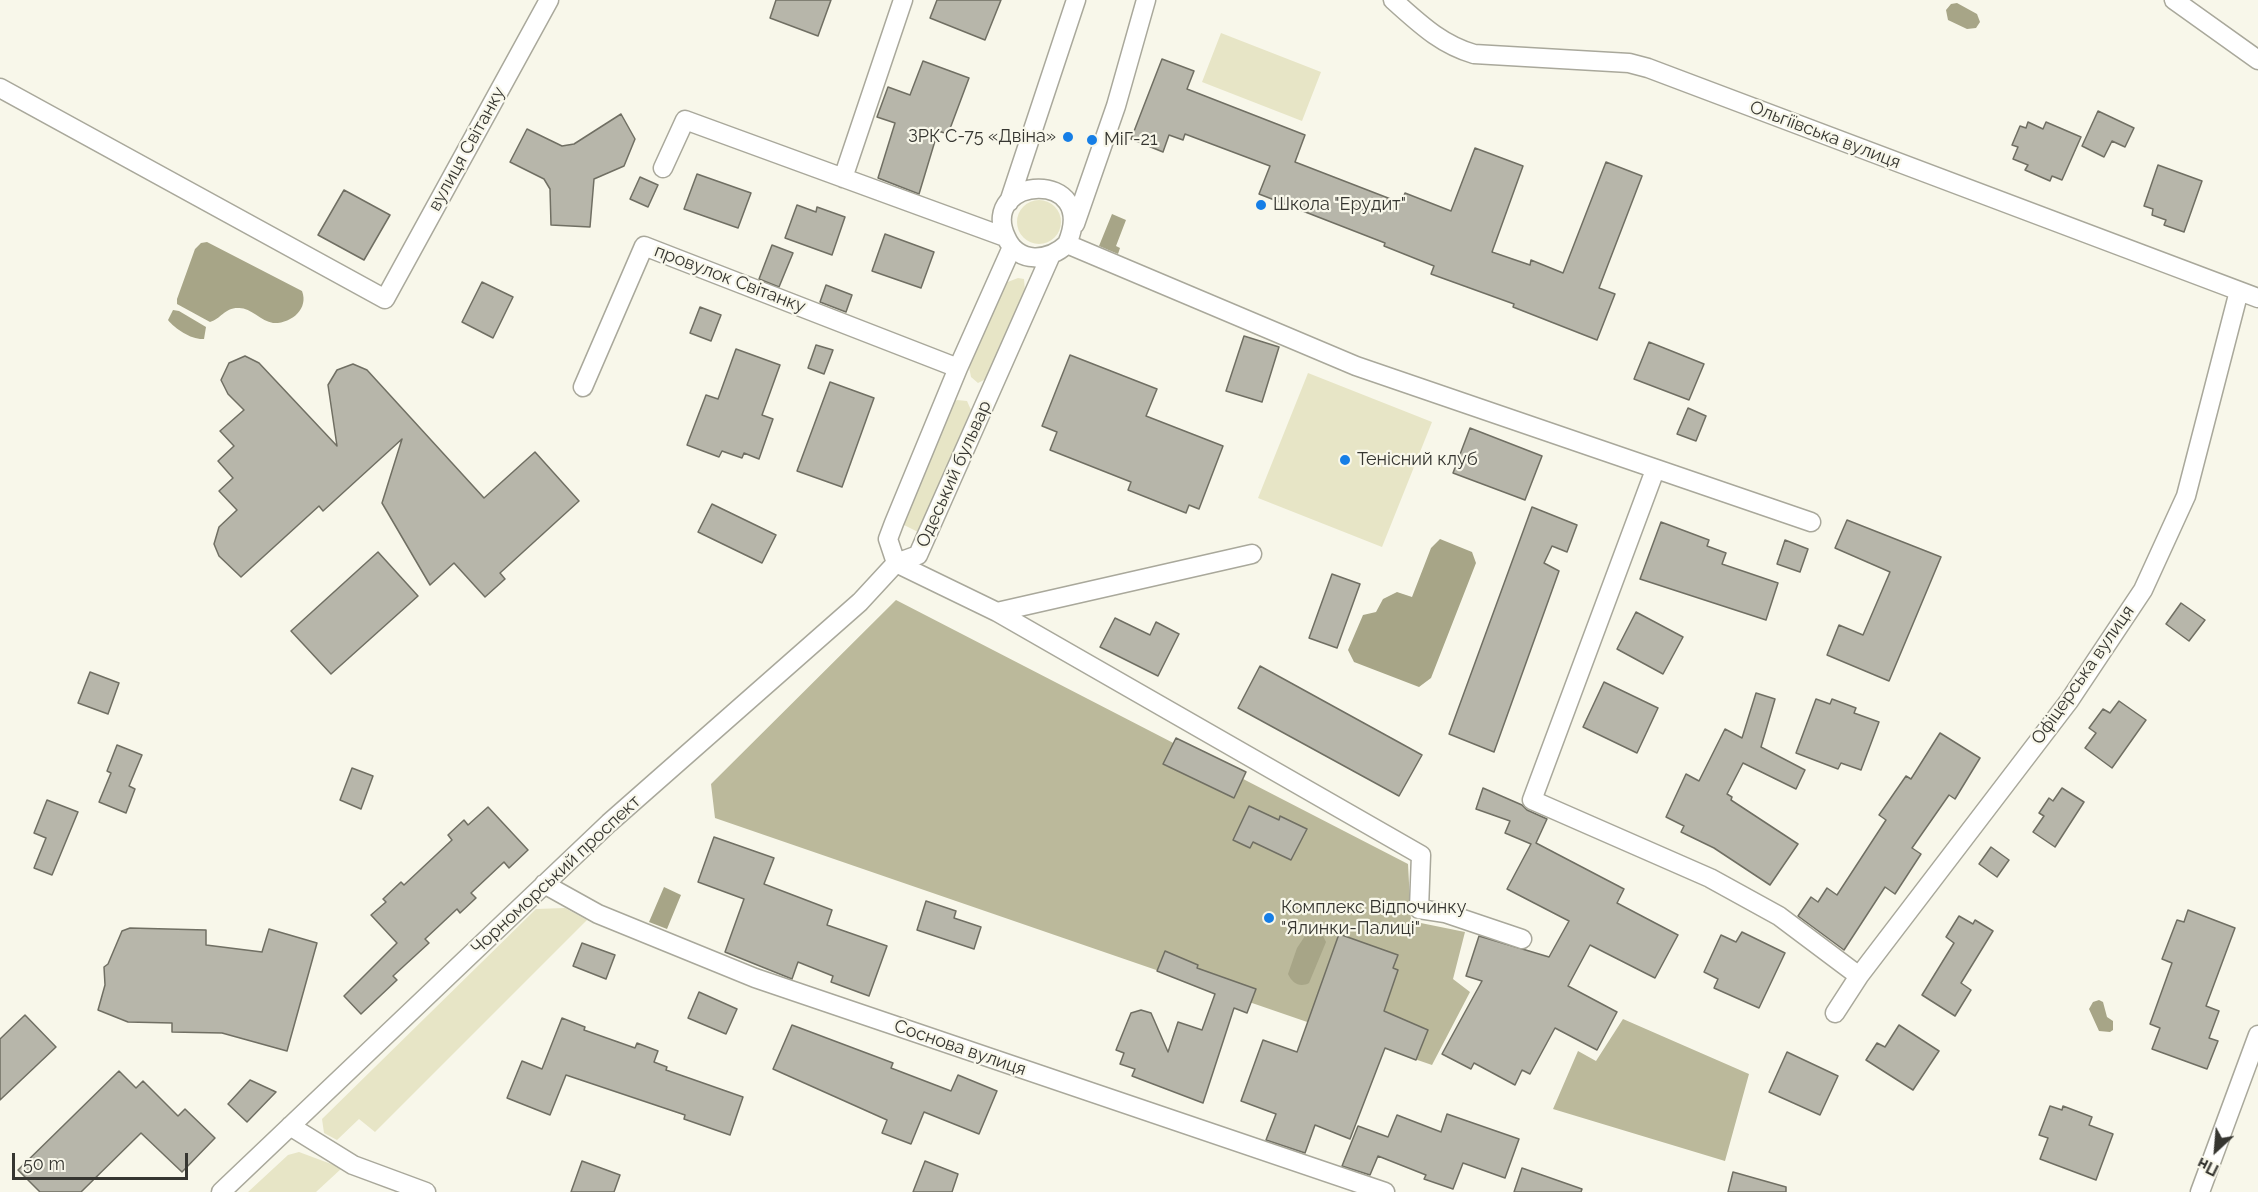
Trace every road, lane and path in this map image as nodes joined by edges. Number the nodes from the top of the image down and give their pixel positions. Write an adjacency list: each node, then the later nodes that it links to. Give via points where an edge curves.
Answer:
1 (549, 0): 8 (street, вулиця Світанку, via 385,299)
2 (903, 0): 10 (street)
3 (1076, 0): 11 (street, Одеський бульвар)
4 (1146, 0): 12 (street, via 1116,106)
5 (1393, 0): 15 (street, Ольгіївська вулиця, via 1433,37 1454,48 1474,54 1629,63 1648,68)
6 (2174, 0): 7 (street)
7 (2258, 60)
8 (0, 88)
9 (663, 168): 10 (street, via 685,120)
10 (843, 178): 13 (street)
11 (1014, 197): 12 (street, via 1036,186 1063,196 1072,209); 13 (street, Одеський бульвар, via 1002,224)
12 (1071, 236): 14 (street); 19 (street, via 1356,366)
13 (1014, 247): 14 (street); 17 (street, Одеський бульвар)
14 (1050, 256): 22 (street, Одеський бульвар, via 918,555)
15 (2240, 291): 16 (street, Ольгіївська вулиця); 26 (street, Офіцерська вулиця, via 2186,496 2143,590 2069,701)
16 (2258, 298)
17 (958, 368): 18 (street, провулок Світанку, via 644,246); 22 (street, Одеський бульвар, via 888,539)
18 (584, 387)
19 (1655, 470): 20 (street); 26 (street, via 1532,800 1710,878 1779,916)
20 (1811, 522)
21 (1252, 554): 23 (street)
22 (896, 562): 23 (street); 24 (street, Чорноморський проспект, via 860,602)
23 (997, 612): 25 (street, via 1421,855 1419,909 1445,913)
24 (544, 884): 29 (street, Чорноморський проспект); 32 (street, Соснова вулиця, via 598,914 755,978)
25 (1522, 939)
26 (1859, 976): 27 (street, Офіцерська вулиця)
27 (1835, 1013)
28 (2258, 1035): 33 (street)
29 (290, 1126): 30 (street, Чорноморський проспект); 31 (street, via 353,1165)
30 (221, 1192)
31 (426, 1192)
32 (1385, 1192)
33 (2200, 1192)

